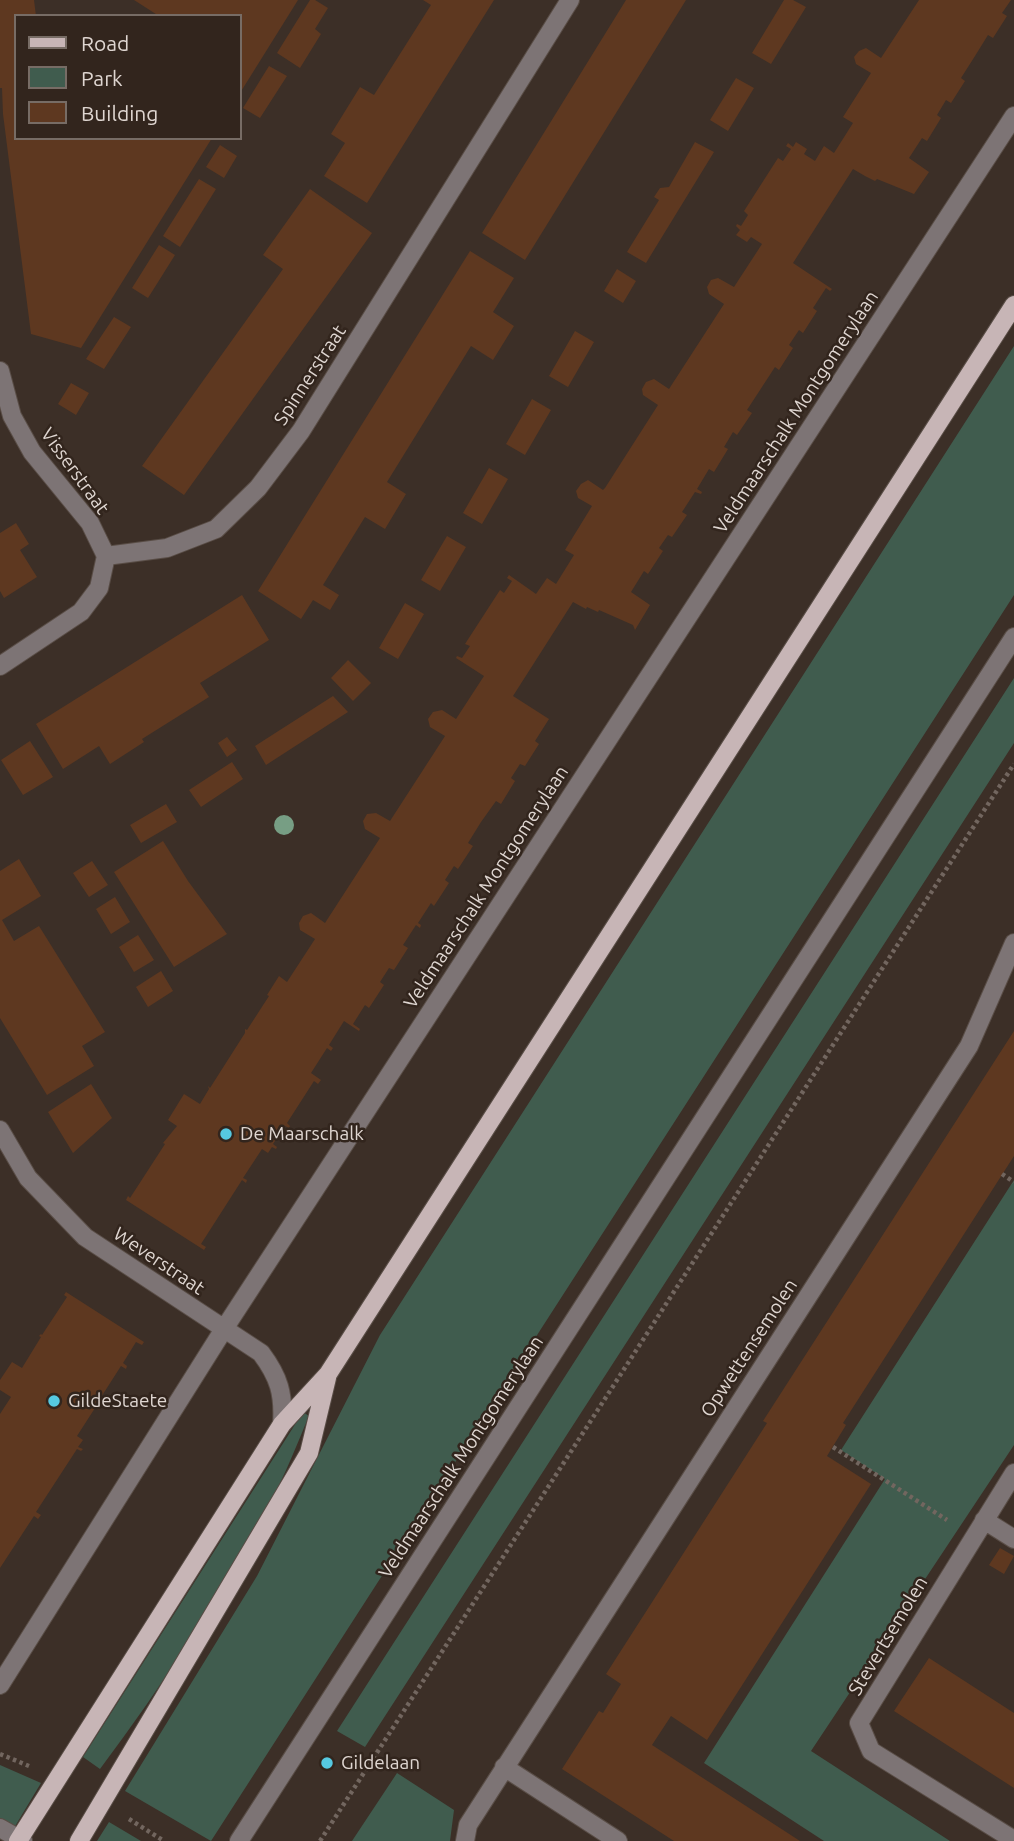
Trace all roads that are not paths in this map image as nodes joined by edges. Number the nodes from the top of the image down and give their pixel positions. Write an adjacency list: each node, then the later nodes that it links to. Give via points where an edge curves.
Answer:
1 (570, 0): 5 (street, Spinnerstraat, via 300,431 258,488 216,529 167,548)
2 (1014, 116): 10 (street, Veldmaarschalk Montgomerylaan)
3 (1014, 305): 11 (main road)
4 (0, 371): 5 (street, Visserstraat, via 12,416 32,452 90,523)
5 (106, 556): 7 (street, via 99,588 81,612)
6 (1014, 637): 23 (street, Veldmaarschalk Montgomerylaan)
7 (0, 666)
8 (1014, 943): 17 (street, Opwettensemolen, via 969,1046)
9 (0, 1130): 10 (street, Weverstraat, via 28,1178 85,1237)
10 (224, 1329): 12 (street, Weverstraat, via 261,1353 272,1367 284,1400); 16 (street, Veldmaarschalk Montgomerylaan)
11 (328, 1374): 12 (main road); 22 (main road, via 309,1453)
12 (282, 1424): 20 (main road)
13 (1014, 1473): 14 (street, Stevertsemolen)
14 (984, 1520): 15 (street); 21 (street, Stevertsemolen, via 859,1723 871,1751)
15 (1014, 1539)
16 (0, 1685)
17 (504, 1767): 19 (street, Opwettensemolen); 24 (street)
18 (0, 1828): 20 (street)
19 (466, 1833)
20 (20, 1840)
21 (1014, 1840)
22 (79, 1841)
23 (239, 1841)
24 (618, 1841)

